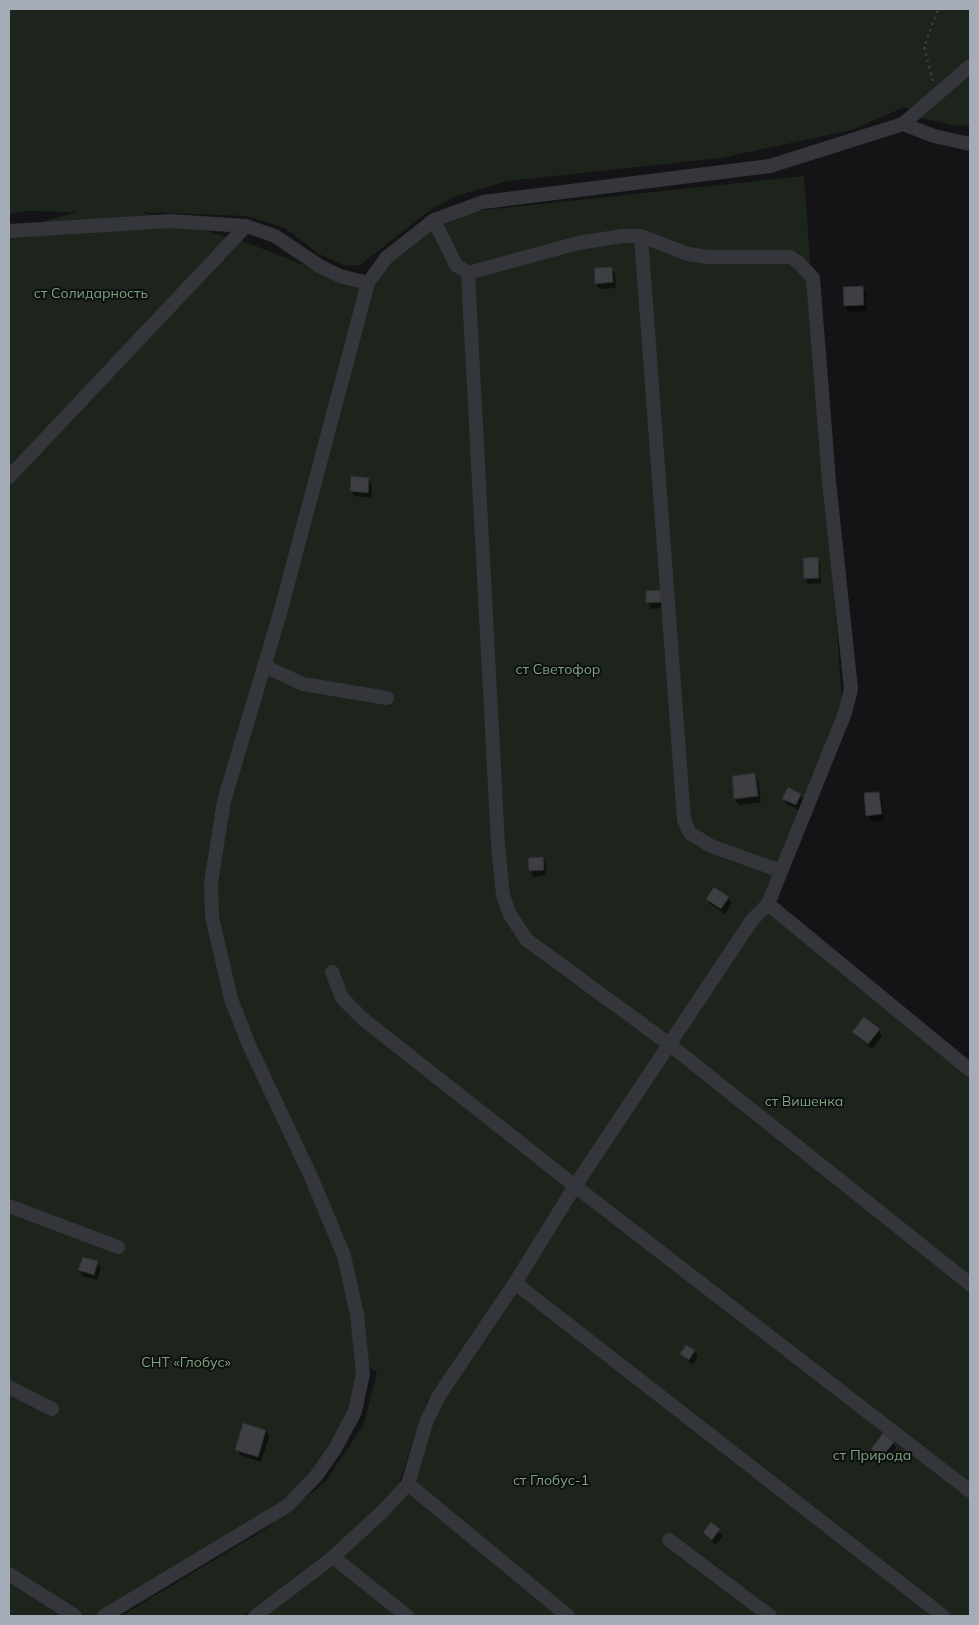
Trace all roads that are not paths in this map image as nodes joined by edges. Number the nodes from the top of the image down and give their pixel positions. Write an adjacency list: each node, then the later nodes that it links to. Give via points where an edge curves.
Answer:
1 (970, 66): 2 (street)
2 (904, 124): 3 (street, via 934,136); 4 (street, via 770,166 483,202)
3 (970, 144)
4 (434, 220): 8 (street, via 456,266); 9 (street, via 386,258)
5 (246, 226): 6 (street, via 170,221); 9 (street, via 275,236 340,276); 10 (street)
6 (9, 231)
7 (641, 236): 8 (street, via 578,243); 13 (street, via 684,820 690,833 710,846); 13 (street, via 688,254 790,258 814,278 828,481 851,689 845,712)
8 (468, 273): 16 (street, via 503,895 510,915 527,940)
9 (368, 283): 11 (street)
10 (9, 477)
11 (264, 666): 12 (street, via 302,684); 31 (street, via 220,818 211,883 212,917 231,999 344,1256 357,1314 363,1374 355,1411 335,1449 316,1476 287,1506)
12 (387, 698)
13 (782, 871): 14 (street)
14 (768, 904): 16 (street, via 752,920); 17 (street)
15 (332, 972): 18 (street, via 342,998 363,1019)
16 (669, 1044): 18 (street); 22 (street)
17 (970, 1070)
18 (575, 1186): 21 (street); 26 (street)
19 (9, 1206): 20 (street)
20 (118, 1247)
21 (515, 1283): 25 (street, via 438,1397 426,1423); 36 (street)
22 (970, 1284)
23 (9, 1387): 24 (street)
24 (52, 1409)
25 (408, 1484): 28 (street); 34 (street)
26 (970, 1491)
27 (669, 1540): 35 (street)
28 (333, 1557): 32 (street); 33 (street)
29 (9, 1574): 30 (street)
30 (75, 1616)
31 (104, 1616)
32 (255, 1616)
33 (407, 1616)
34 (568, 1616)
35 (770, 1616)
36 (943, 1616)

